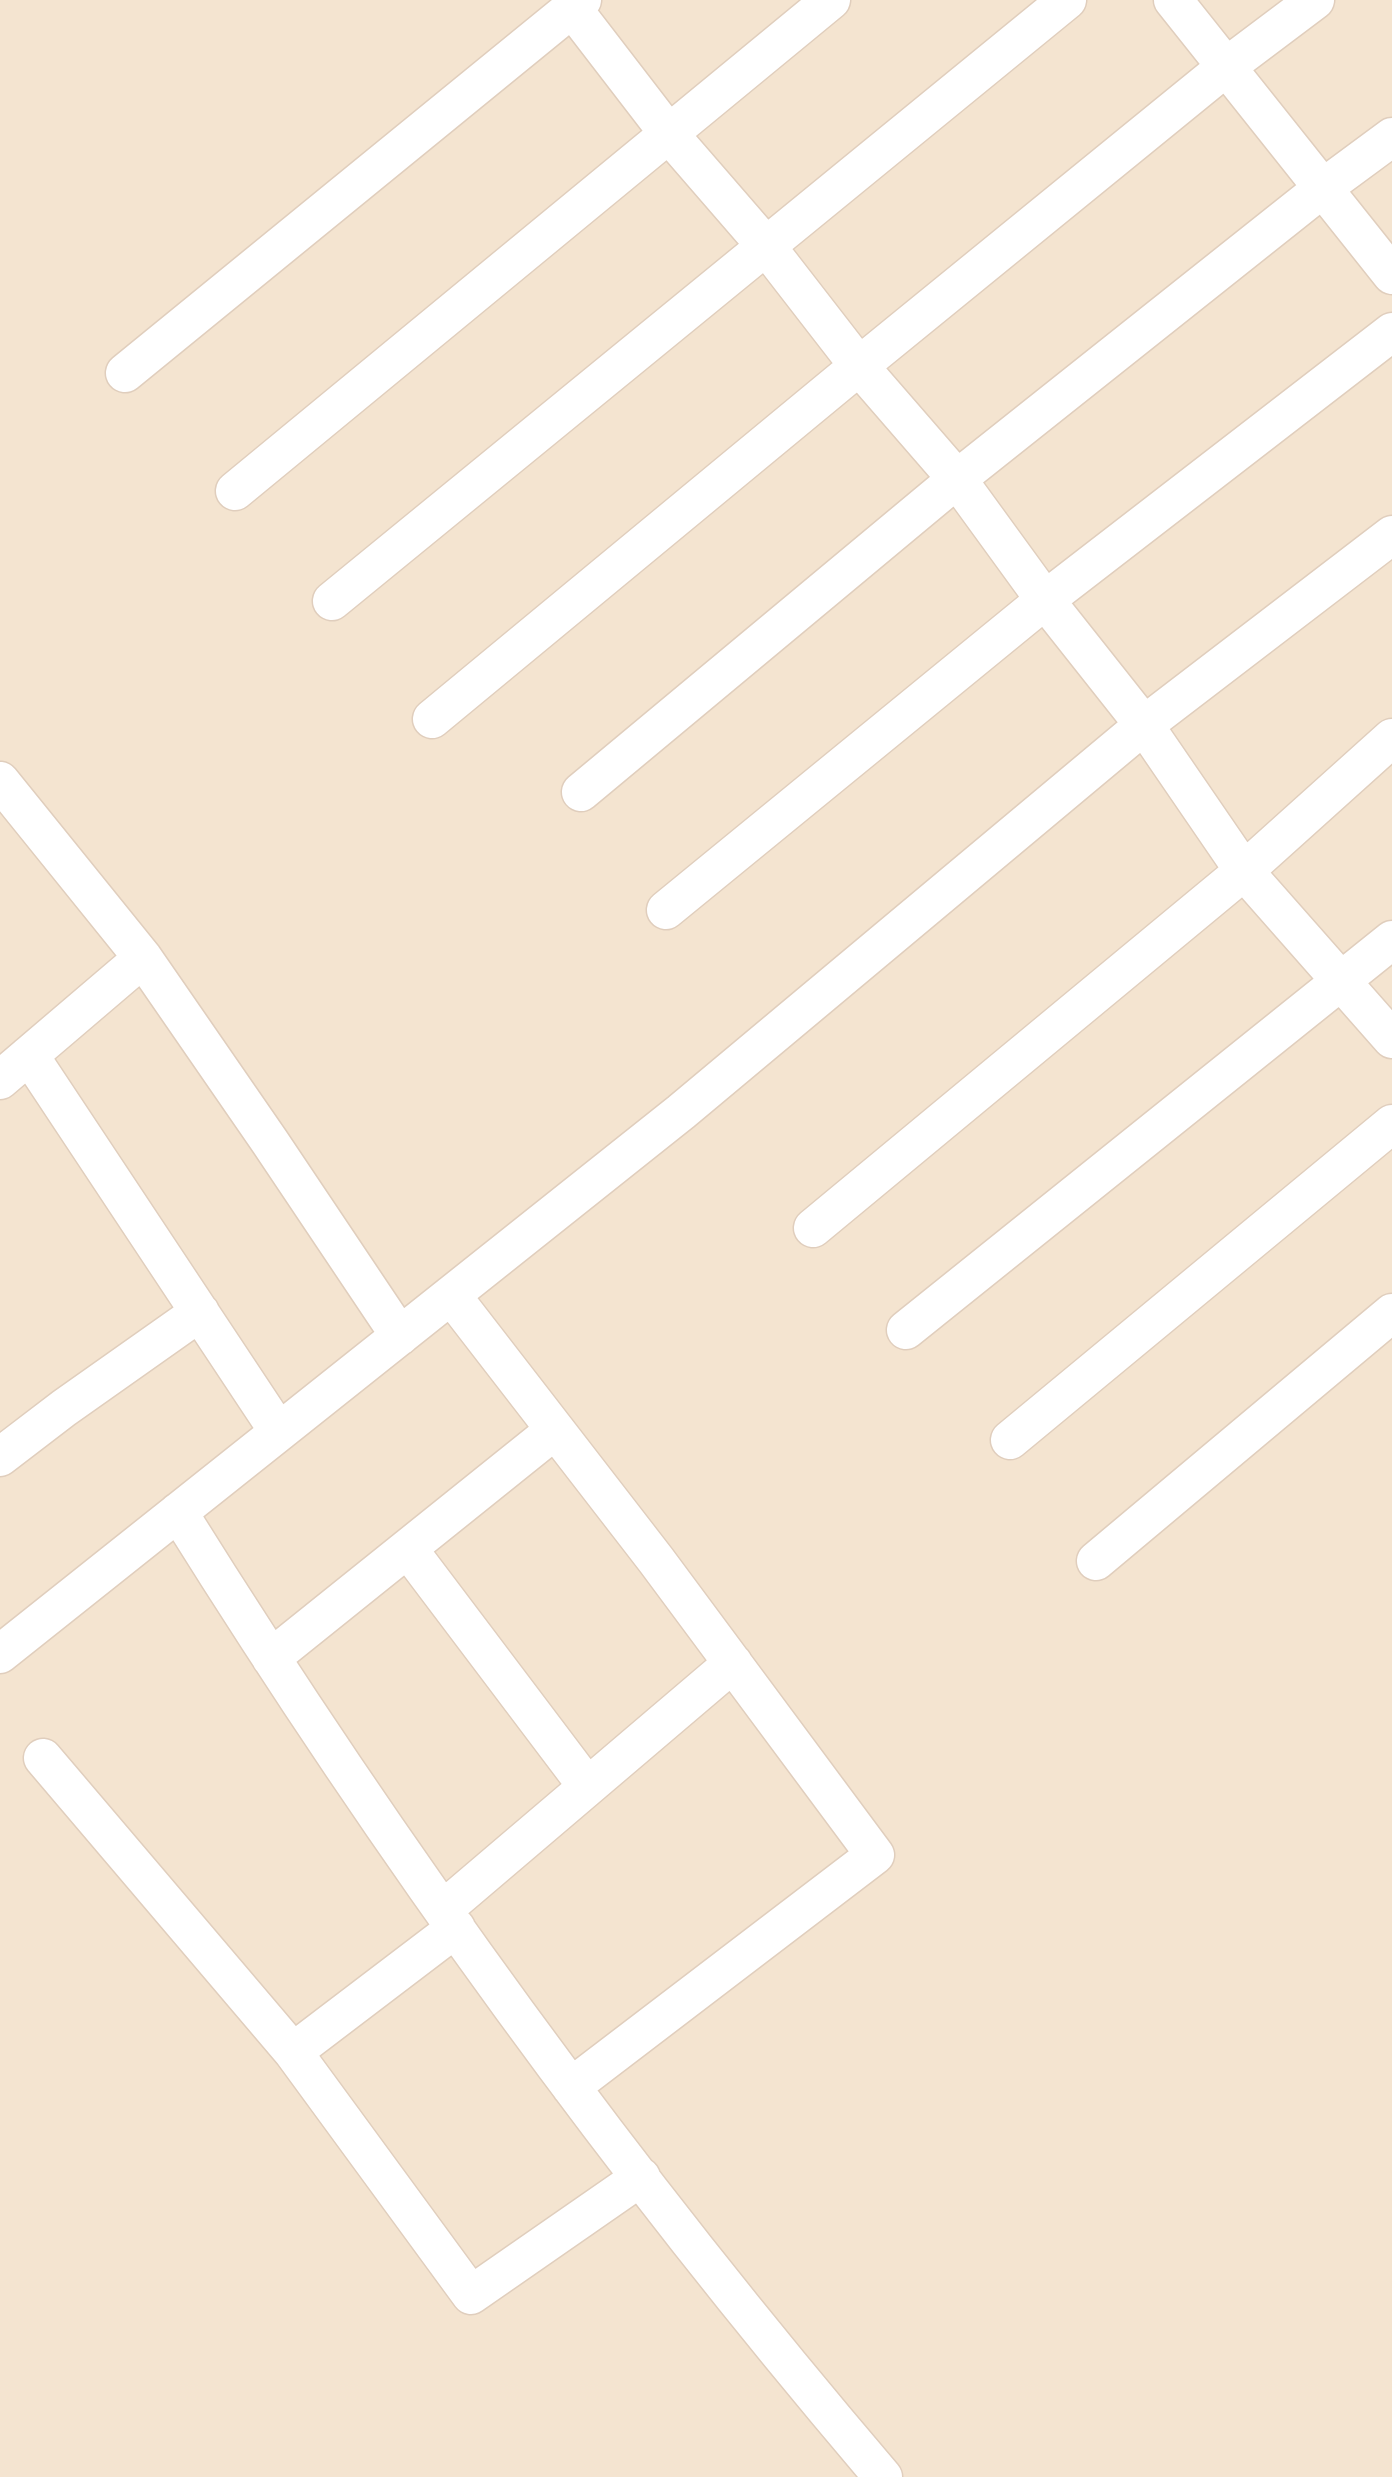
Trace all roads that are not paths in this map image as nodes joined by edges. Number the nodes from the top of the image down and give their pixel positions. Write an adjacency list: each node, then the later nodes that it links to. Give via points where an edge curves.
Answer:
1 (831, 0): 7 (street)
2 (1067, 0): 10 (street)
3 (1173, 0): 6 (street)
4 (1315, 0): 6 (street)
5 (577, 4): 7 (street); 14 (street)
6 (1226, 67): 9 (street); 13 (street)
7 (669, 134): 10 (street); 16 (street)
8 (1392, 138): 9 (street)
9 (1323, 188): 11 (street); 15 (street)
10 (766, 247): 13 (street); 19 (street)
11 (1392, 275)
12 (1392, 332): 18 (street)
13 (859, 366): 15 (street); 20 (street)
14 (125, 373)
15 (957, 479): 18 (street); 24 (street)
16 (235, 491)
17 (1392, 535): 21 (street)
18 (1045, 600): 21 (street); 26 (street)
19 (332, 601)
20 (432, 719)
21 (1144, 725): 25 (street); 35 (street, via 681,1112)
22 (1392, 738): 25 (street)
23 (0, 781): 28 (street)
24 (581, 792)
25 (1244, 871): 29 (street); 34 (street)
26 (666, 910)
27 (1392, 940): 29 (street)
28 (143, 958): 31 (street); 39 (street)
29 (1340, 981): 30 (street); 38 (street)
30 (1392, 1039)
31 (29, 1055): 32 (street); 36 (street)
32 (0, 1080)
33 (1392, 1124): 42 (street)
34 (813, 1228)
35 (451, 1295): 39 (street); 40 (street)
36 (200, 1312): 41 (street); 43 (street)
37 (1392, 1314): 46 (street)
38 (906, 1330)
39 (400, 1336): 41 (street)
40 (555, 1430): 45 (street); 49 (street)
41 (279, 1432): 44 (street)
42 (1010, 1440)
43 (0, 1457)
44 (178, 1512): 47 (street); 48 (street)
45 (408, 1549): 48 (street); 51 (street)
46 (1096, 1561)
47 (0, 1654)
48 (271, 1658): 52 (street)
49 (733, 1663): 51 (street); 54 (street, via 875,1855)
50 (43, 1758): 53 (street)
51 (587, 1786): 52 (street)
52 (450, 1918): 53 (street); 54 (street)
53 (293, 2052): 55 (street, via 471,2295)
54 (570, 2087): 55 (street)
55 (640, 2177): 56 (street)
56 (883, 2477)

